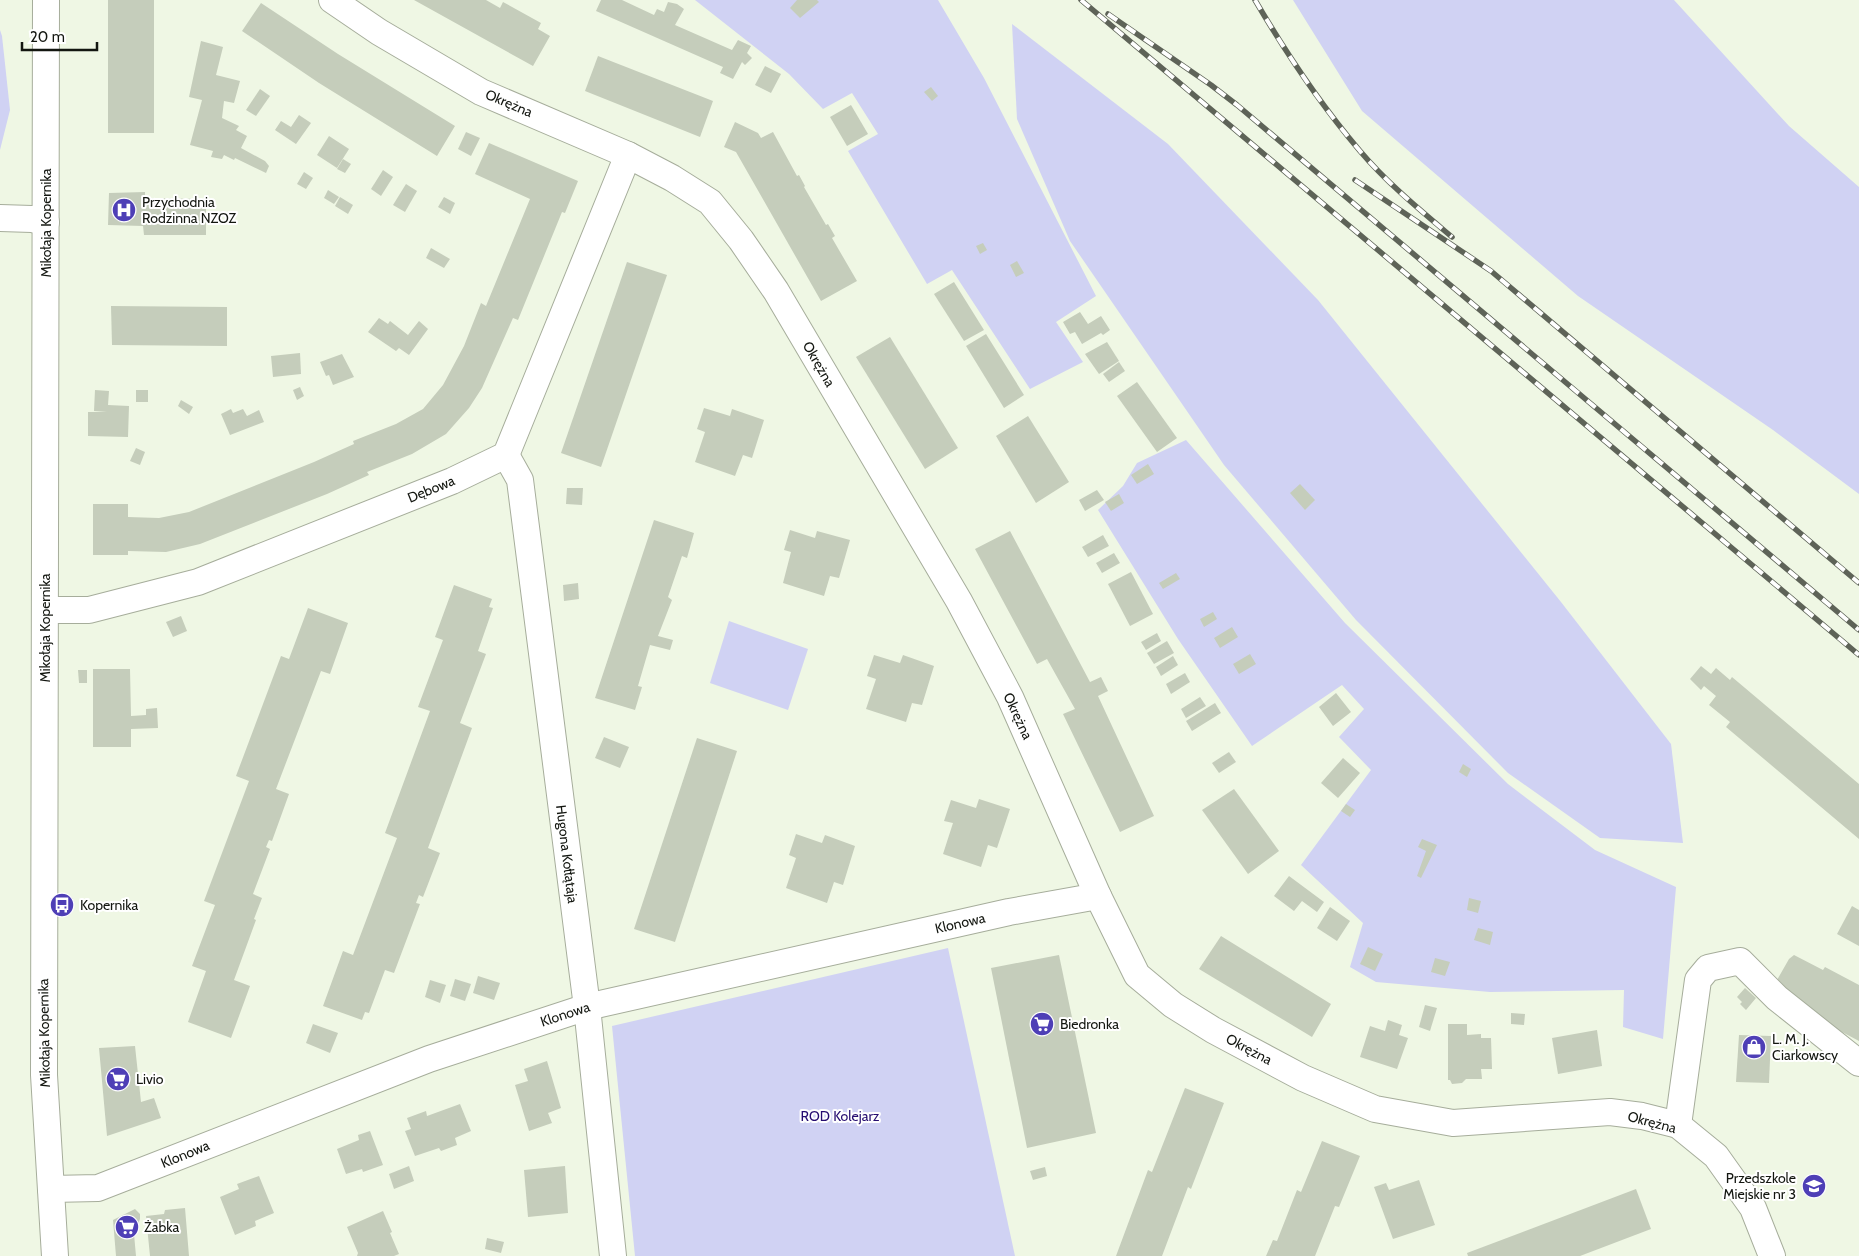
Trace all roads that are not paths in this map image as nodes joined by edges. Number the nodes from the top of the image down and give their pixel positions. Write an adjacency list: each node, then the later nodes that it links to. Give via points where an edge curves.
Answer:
1 (46, 0): 5 (street, Mikołaja Kopernika)
2 (332, 0): 3 (street, Okrężna, via 379,32 481,92)
3 (628, 155): 6 (street); 8 (street, Okrężna, via 710,202 776,291 959,601 1005,688)
4 (0, 218): 5 (street)
5 (46, 222): 7 (street, Mikołaja Kopernika)
6 (506, 455): 7 (street, Dębowa, via 452,482 198,582 89,610); 9 (street, Hugona Kołłątaja, via 520,480)
7 (45, 610): 12 (street, Mikołaja Kopernika, via 44,1075)
8 (1098, 896): 9 (street, Klonowa, via 1009,912); 11 (street, Okrężna, via 1137,975 1173,1005 1303,1078 1375,1109 1453,1123 1610,1112)
9 (587, 1007): 12 (street, Klonowa, via 429,1060 98,1188); 14 (street, Hugona Kołłątaja)
10 (1859, 1063): 11 (street, via 1777,998 1740,961 1708,968 1698,980)
11 (1678, 1125): 15 (street, Okrężna, via 1716,1156 1753,1208)
12 (51, 1189): 13 (street, Mikołaja Kopernika)
13 (56, 1256)
14 (613, 1256)
15 (1772, 1256)

